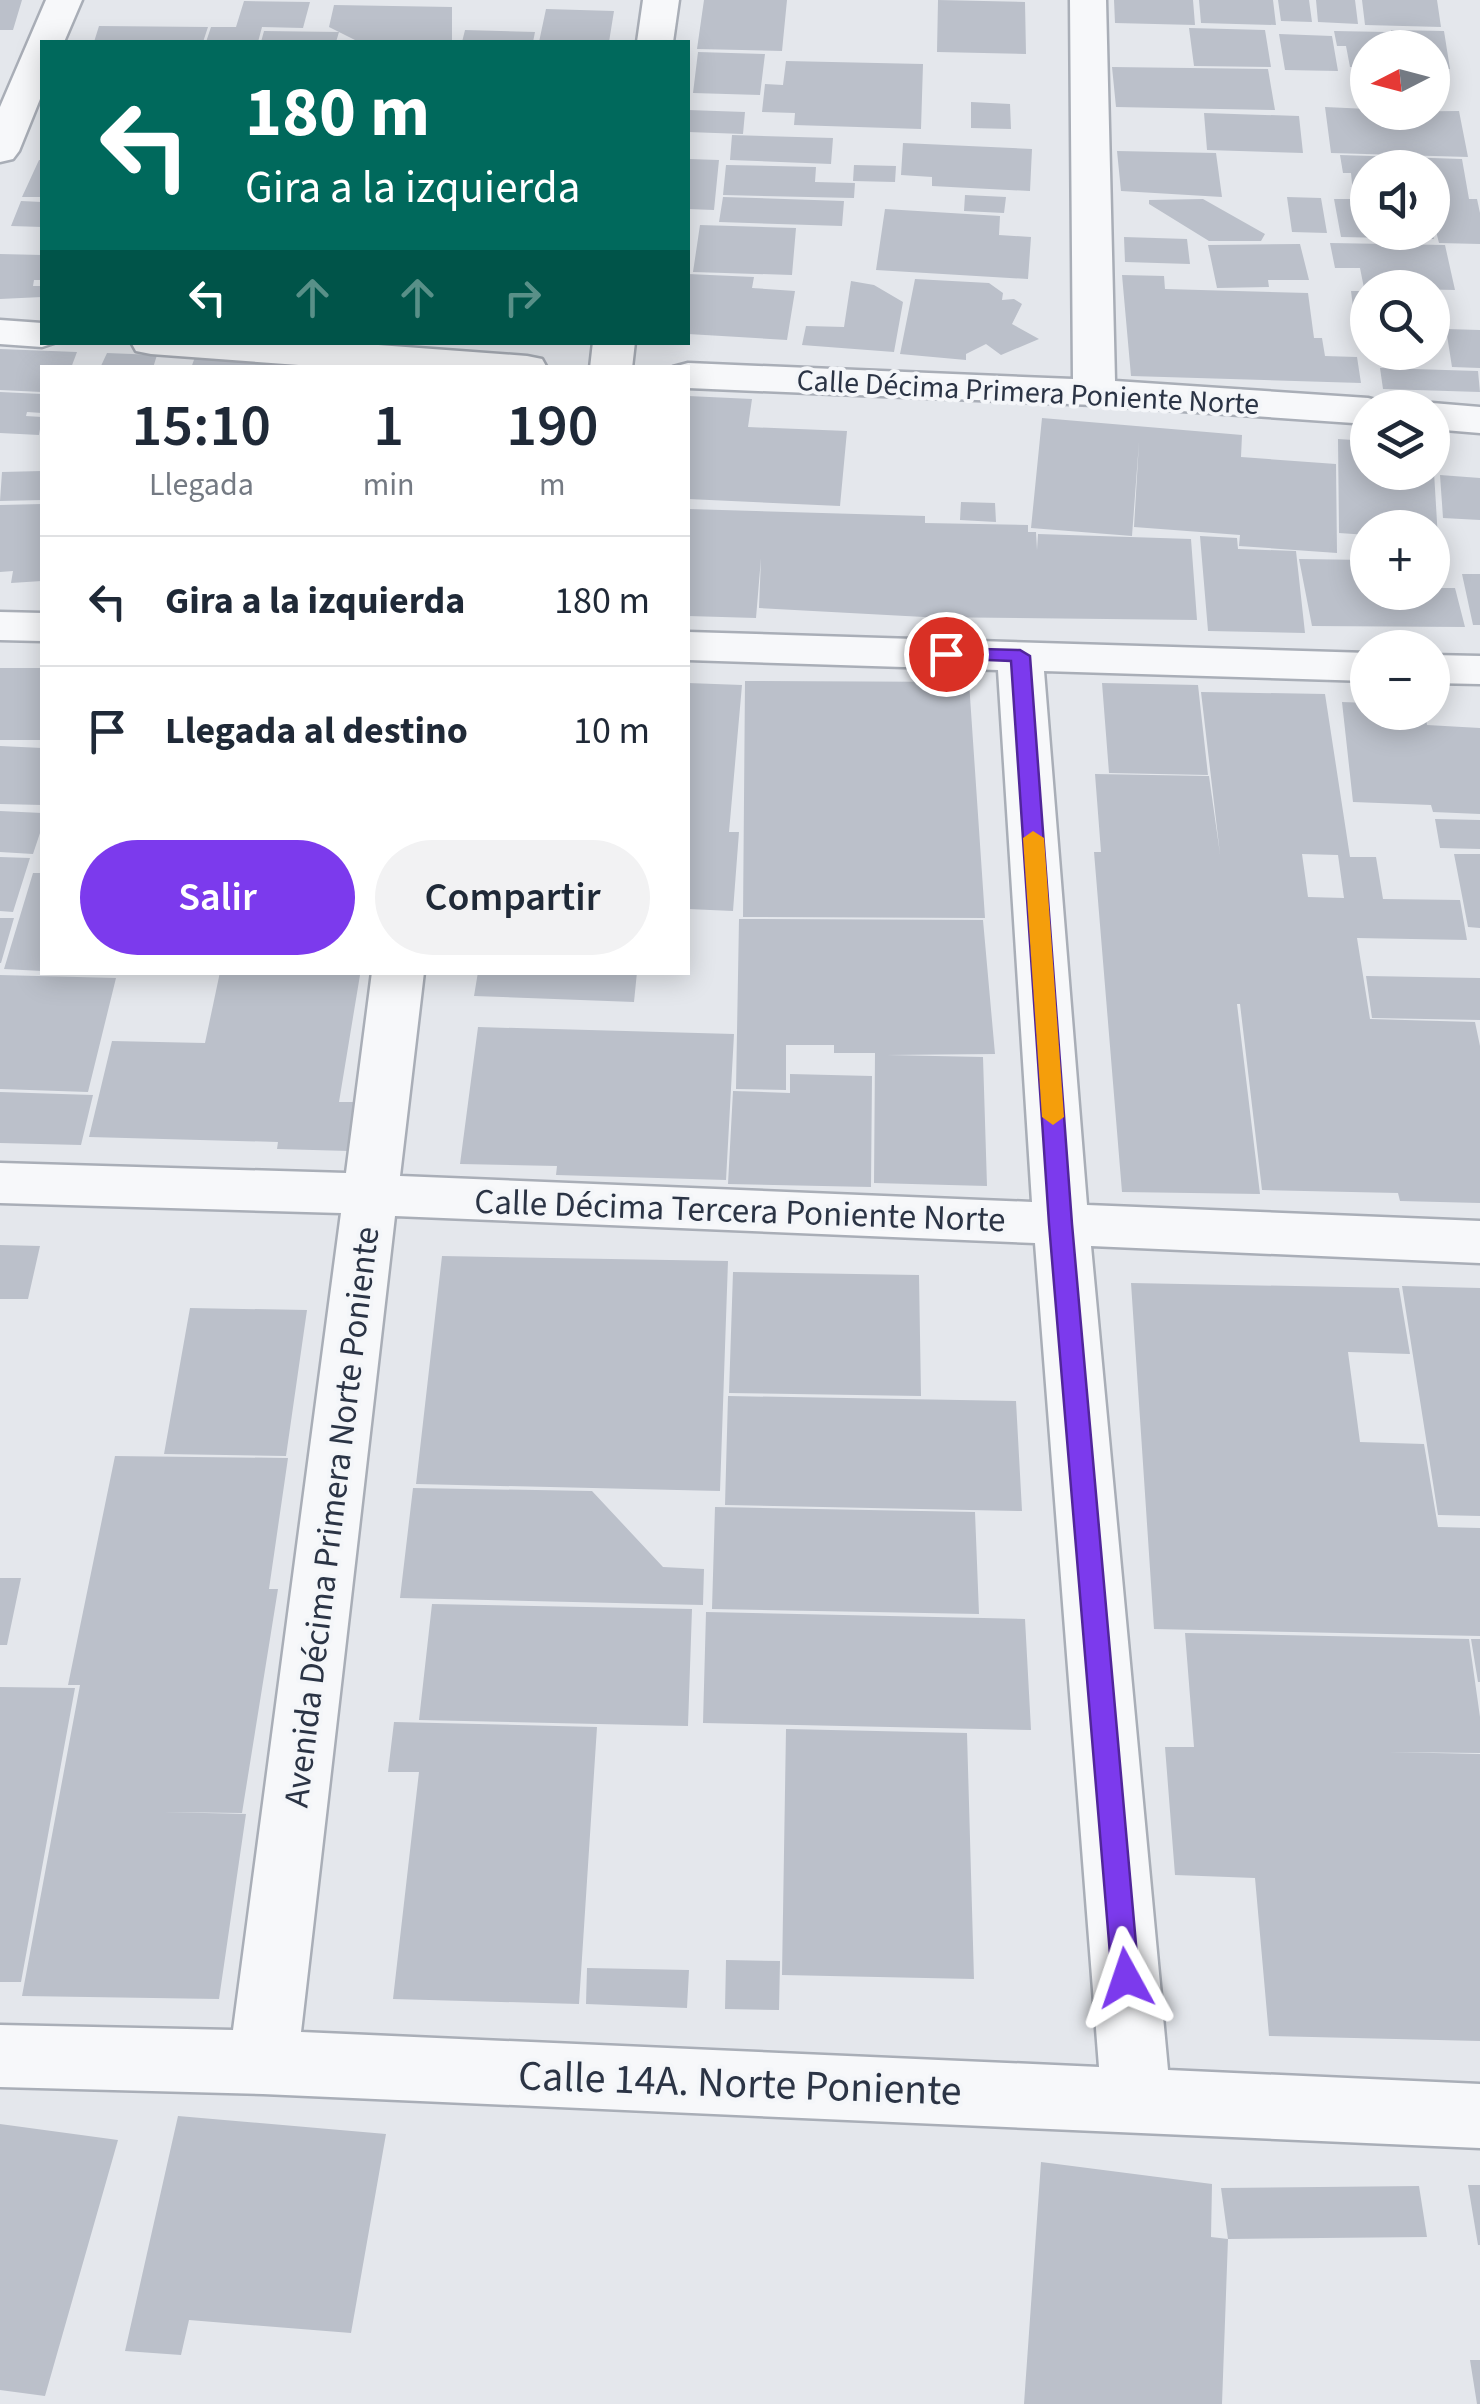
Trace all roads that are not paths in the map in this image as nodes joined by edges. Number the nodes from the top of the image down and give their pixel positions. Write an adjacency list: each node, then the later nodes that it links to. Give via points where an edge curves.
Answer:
1 (64, 0): 4 (street)
2 (661, 0): 5 (street)
3 (1088, 0): 13 (street)
4 (47, 40)
5 (656, 40)
6 (40, 56): 7 (street)
7 (0, 150)
8 (0, 332): 9 (street)
9 (40, 335)
10 (194, 345): 11 (street)
11 (484, 365)
12 (690, 376): 13 (street, Calle Décima Primera Poniente Norte)
13 (1094, 392): 14 (street, Calle Décima Primera Poniente Norte)
14 (1350, 411)
15 (1450, 418): 16 (street)
16 (1480, 420)
17 (0, 626): 18 (street)
18 (40, 627)
19 (690, 646): 20 (street)
20 (1020, 656): 21 (street); 27 (street)
21 (1350, 666)
22 (1450, 669): 23 (street)
23 (1480, 670)
24 (398, 975): 26 (street, Avenida Décima Primera Norte Poniente)
25 (0, 1182): 26 (street, Calle Décima Tercera Poniente Norte)
26 (371, 1195): 27 (street, Calle Décima Tercera Poniente Norte); 30 (street, Avenida Décima Primera Norte Poniente)
27 (1061, 1224): 28 (street, Calle Décima Tercera Poniente Norte); 31 (street)
28 (1480, 1242)
29 (0, 2056): 30 (street, Calle 14A. Norte Poniente)
30 (264, 2062): 31 (street, Calle 14A. Norte Poniente)
31 (1136, 2098): 32 (street, Calle 14A. Norte Poniente)
32 (1480, 2116)

